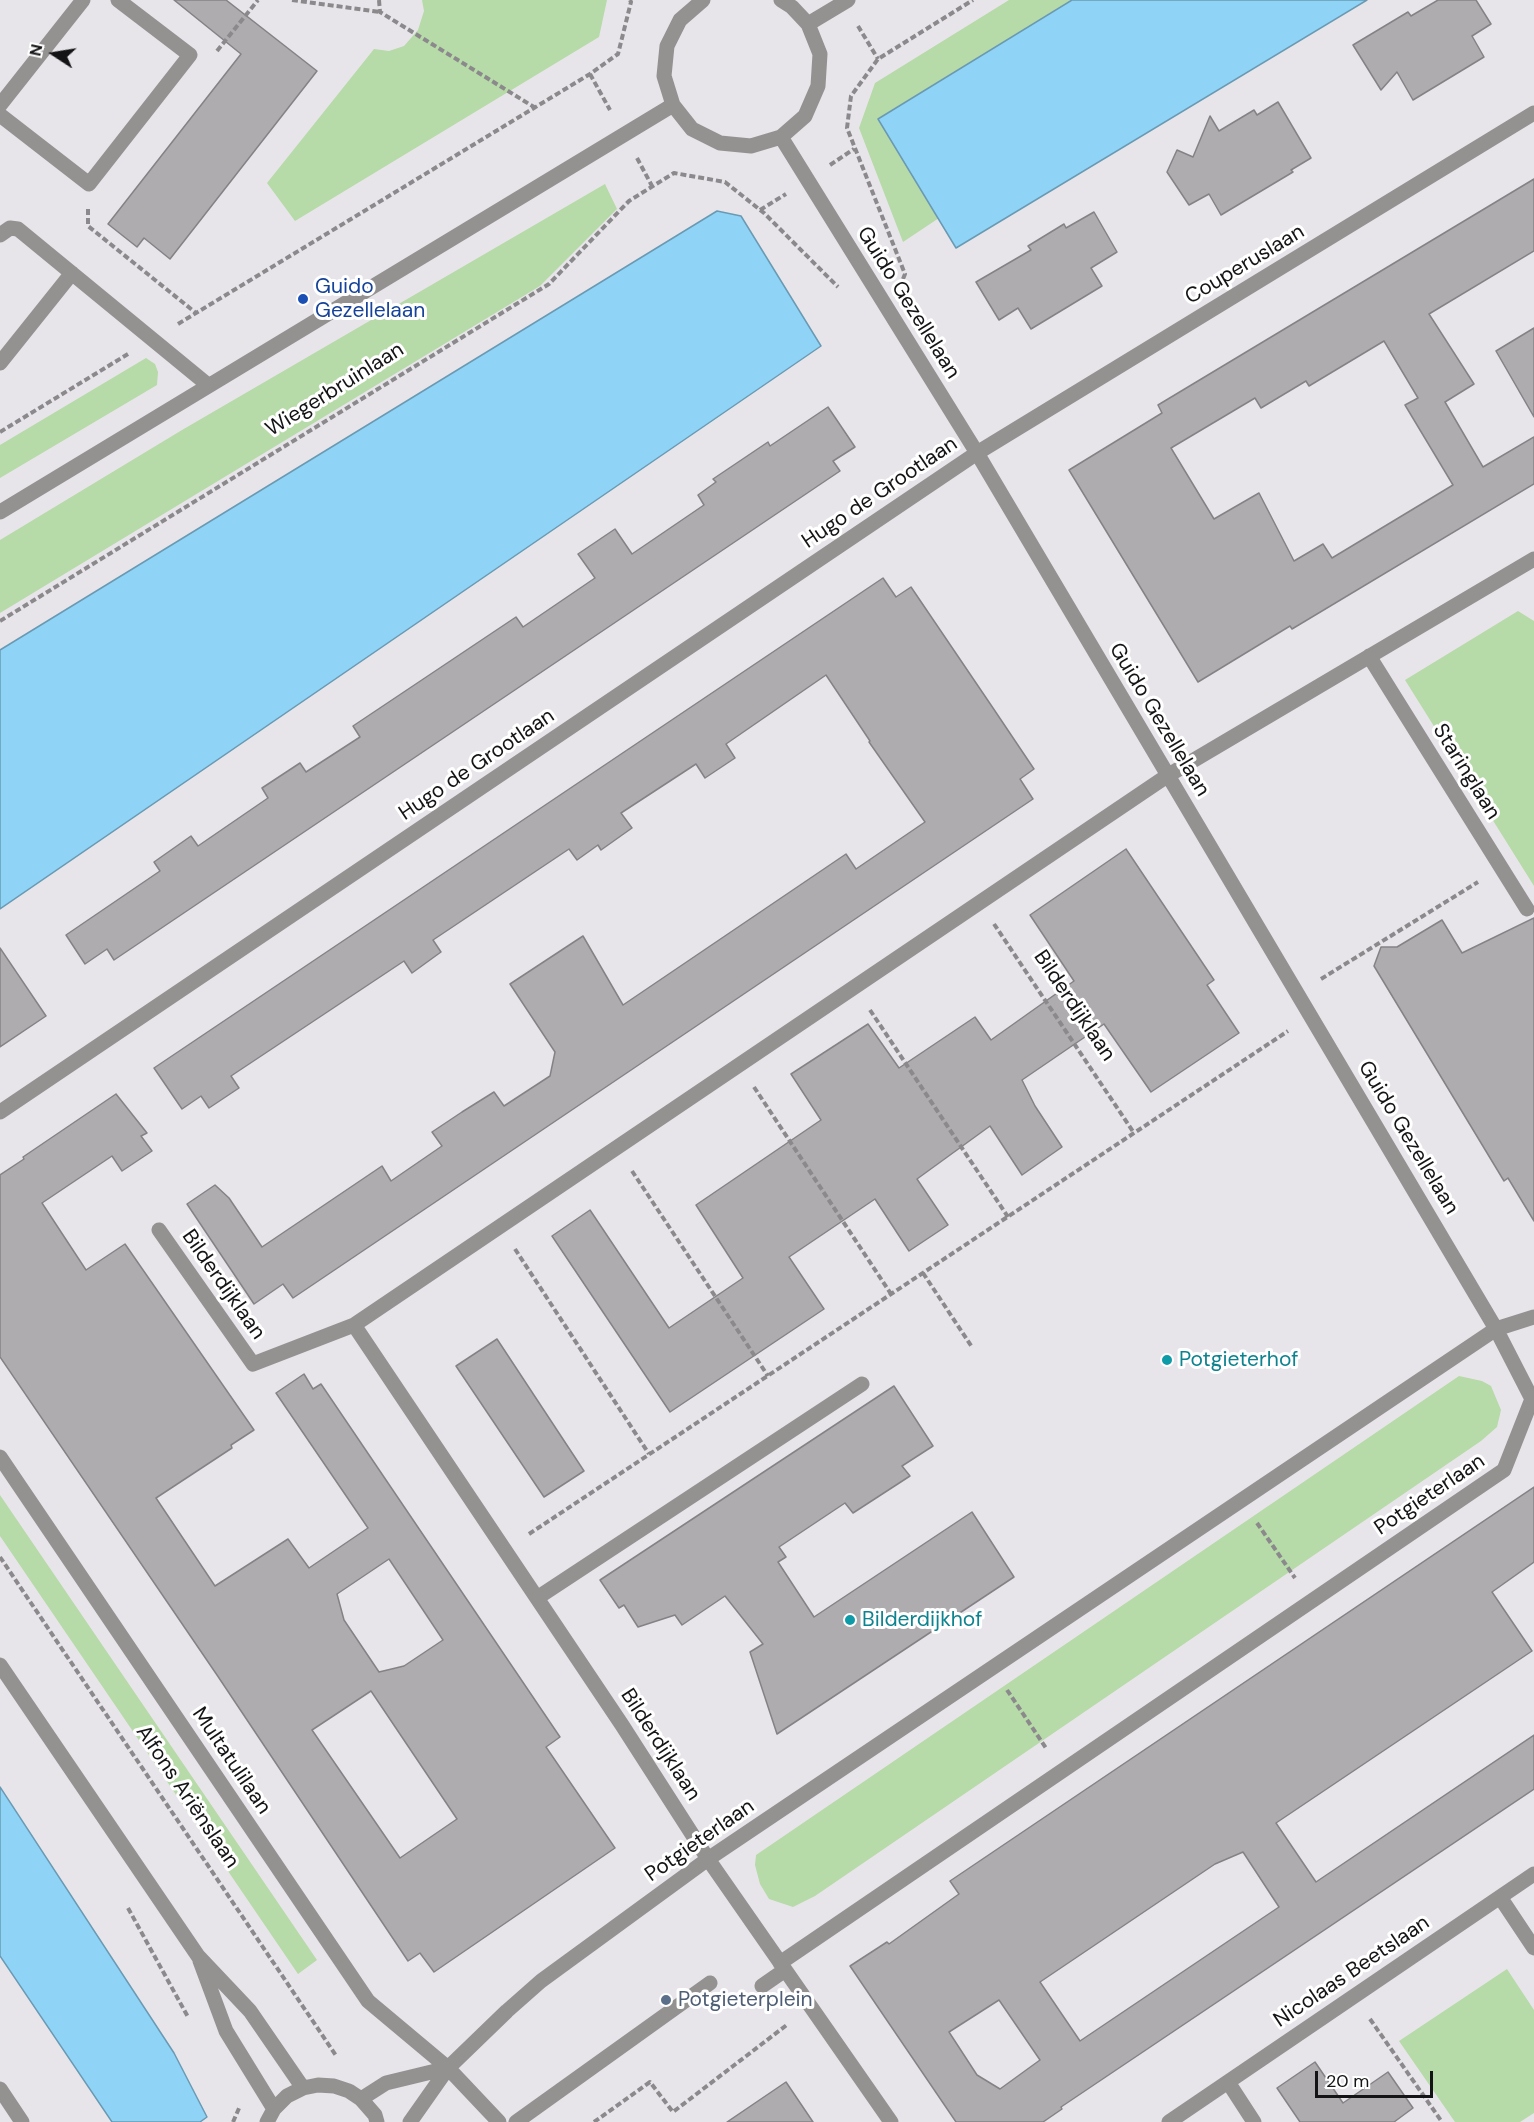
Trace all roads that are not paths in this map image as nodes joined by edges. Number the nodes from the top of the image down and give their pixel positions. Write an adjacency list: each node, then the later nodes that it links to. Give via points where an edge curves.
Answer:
1 (83, 0): 7 (street)
2 (118, 0): 10 (street, via 190,56 89,184)
3 (703, 0): 8 (street, via 680,20 666,46 664,76)
4 (781, 0): 6 (street)
5 (846, 1): 6 (street)
6 (808, 24): 11 (street, via 820,54 818,87 805,116)
7 (0, 105)
8 (673, 105): 11 (street, via 692,129 720,143 751,146); 15 (street)
9 (1534, 113): 16 (street, Couperuslaan)
10 (0, 116)
11 (781, 137): 16 (street, Guido Gezellelaan)
12 (0, 235): 13 (street, via 10,228 18,229)
13 (72, 273): 14 (street); 15 (street)
14 (0, 363)
15 (208, 385): 17 (street)
16 (977, 453): 20 (street, Guido Gezellelaan); 22 (street, Hugo de Grootlaan)
17 (0, 512)
18 (1534, 559): 19 (street)
19 (1369, 656): 20 (street); 21 (street, Staringlaan)
20 (1167, 776): 25 (street, Bilderdijklaan); 26 (street, Guido Gezellelaan)
21 (1527, 909)
22 (0, 1112)
23 (159, 1230): 25 (street, Bilderdijklaan, via 253,1364)
24 (1534, 1317): 26 (street, Potgieterlaan)
25 (354, 1325): 29 (street, Bilderdijklaan)
26 (1496, 1329): 31 (street, Potgieterlaan); 36 (street, Potgieterlaan, via 1532,1399 1504,1470)
27 (862, 1383): 29 (street)
28 (0, 1457): 39 (street, Multatulilaan, via 368,2001)
29 (537, 1598): 31 (street, Bilderdijklaan)
30 (0, 1665): 35 (street)
31 (708, 1859): 36 (street, Bilderdijklaan); 39 (street, Potgieterlaan, via 541,1982)
32 (1534, 1874): 33 (street, Nicolaas Beetslaan)
33 (1500, 1897): 34 (street); 40 (street, Nicolaas Beetslaan)
34 (1534, 1948)
35 (198, 1956): 41 (street, via 250,2011); 44 (street, via 226,2031)
36 (783, 1966): 38 (street); 50 (street)
37 (710, 1983): 49 (street)
38 (762, 1986)
39 (448, 2068): 43 (street, via 386,2083); 47 (street, Potgieterlaan); 48 (street)
40 (1228, 2082): 51 (street, Nicolaas Beetslaan); 52 (street)
41 (303, 2088): 43 (street, via 334,2086); 44 (street, via 287,2096)
42 (0, 2089): 45 (street)
43 (361, 2099): 46 (street)
44 (270, 2115)
45 (22, 2122)
46 (377, 2122)
47 (410, 2122)
48 (499, 2122)
49 (516, 2122)
50 (891, 2122)
51 (1169, 2122)
52 (1254, 2122)

